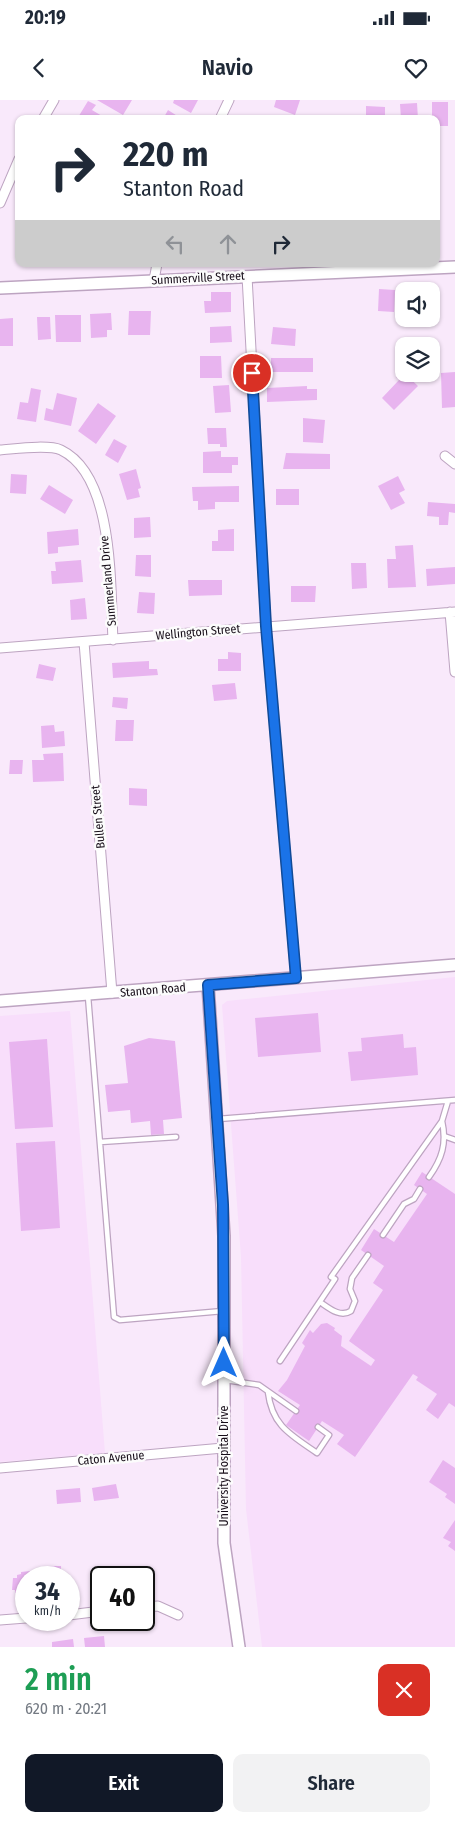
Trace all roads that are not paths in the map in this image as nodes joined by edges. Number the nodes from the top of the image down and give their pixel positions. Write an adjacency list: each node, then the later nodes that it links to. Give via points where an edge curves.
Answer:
1 (54, 100): 3 (street)
2 (229, 100): 4 (street)
3 (45, 115)
4 (222, 115)
5 (15, 168): 6 (street)
6 (0, 204)
7 (156, 267): 10 (street)
8 (455, 267): 9 (street, Summerville Street)
9 (247, 276): 10 (street, Summerville Street); 16 (street)
10 (154, 280): 11 (street, Summerville Street)
11 (0, 288)
12 (0, 450): 17 (street, Summerland Drive, via 59,448 78,461 98,496 108,558)
13 (445, 456): 14 (street)
14 (455, 464)
15 (452, 612): 16 (street, Wellington Street); 20 (street)
16 (266, 626): 17 (street, Wellington Street); 22 (street)
17 (113, 640): 18 (street, Wellington Street)
18 (84, 642): 19 (street, Wellington Street); 24 (street, Bullen Street)
19 (0, 648)
20 (455, 672)
21 (455, 965): 22 (street, Stanton Road)
22 (296, 978): 23 (street, Stanton Road)
23 (208, 985): 24 (street, Stanton Road); 29 (street, University Hospital Drive)
24 (112, 993): 25 (street, Stanton Road)
25 (88, 995): 26 (street, Stanton Road); 34 (lane)
26 (0, 1001)
27 (455, 1100): 28 (lane)
28 (448, 1101): 29 (lane); 30 (lane)
29 (216, 1120): 40 (street, University Hospital Drive, via 223,1205)
30 (442, 1121): 31 (lane); 39 (lane, via 331,1276 336,1279)
31 (444, 1136): 33 (lane); 35 (lane, via 441,1157)
32 (176, 1137): 34 (lane)
33 (455, 1140)
34 (100, 1142): 40 (lane, via 114,1317 120,1320)
35 (429, 1176)
36 (420, 1189): 37 (lane, via 414,1199 404,1204)
37 (383, 1235)
38 (368, 1255): 39 (lane, via 352,1278 350,1289 355,1301 350,1311 345,1314 338,1312)
39 (320, 1302): 41 (lane)
40 (224, 1311): 42 (street, University Hospital Drive)
41 (280, 1361)
42 (224, 1380): 43 (lane, via 250,1382); 46 (street, University Hospital Drive)
43 (268, 1392): 44 (lane); 45 (lane, via 273,1416 288,1434 317,1453 329,1436)
44 (296, 1412)
45 (318, 1427)
46 (223, 1448): 47 (street, Caton Avenue); 52 (street, University Hospital Drive, via 224,1543)
47 (0, 1468)
48 (155, 1606): 49 (street)
49 (178, 1615)
50 (15, 1619): 51 (street)
51 (0, 1620)
52 (239, 1644)

